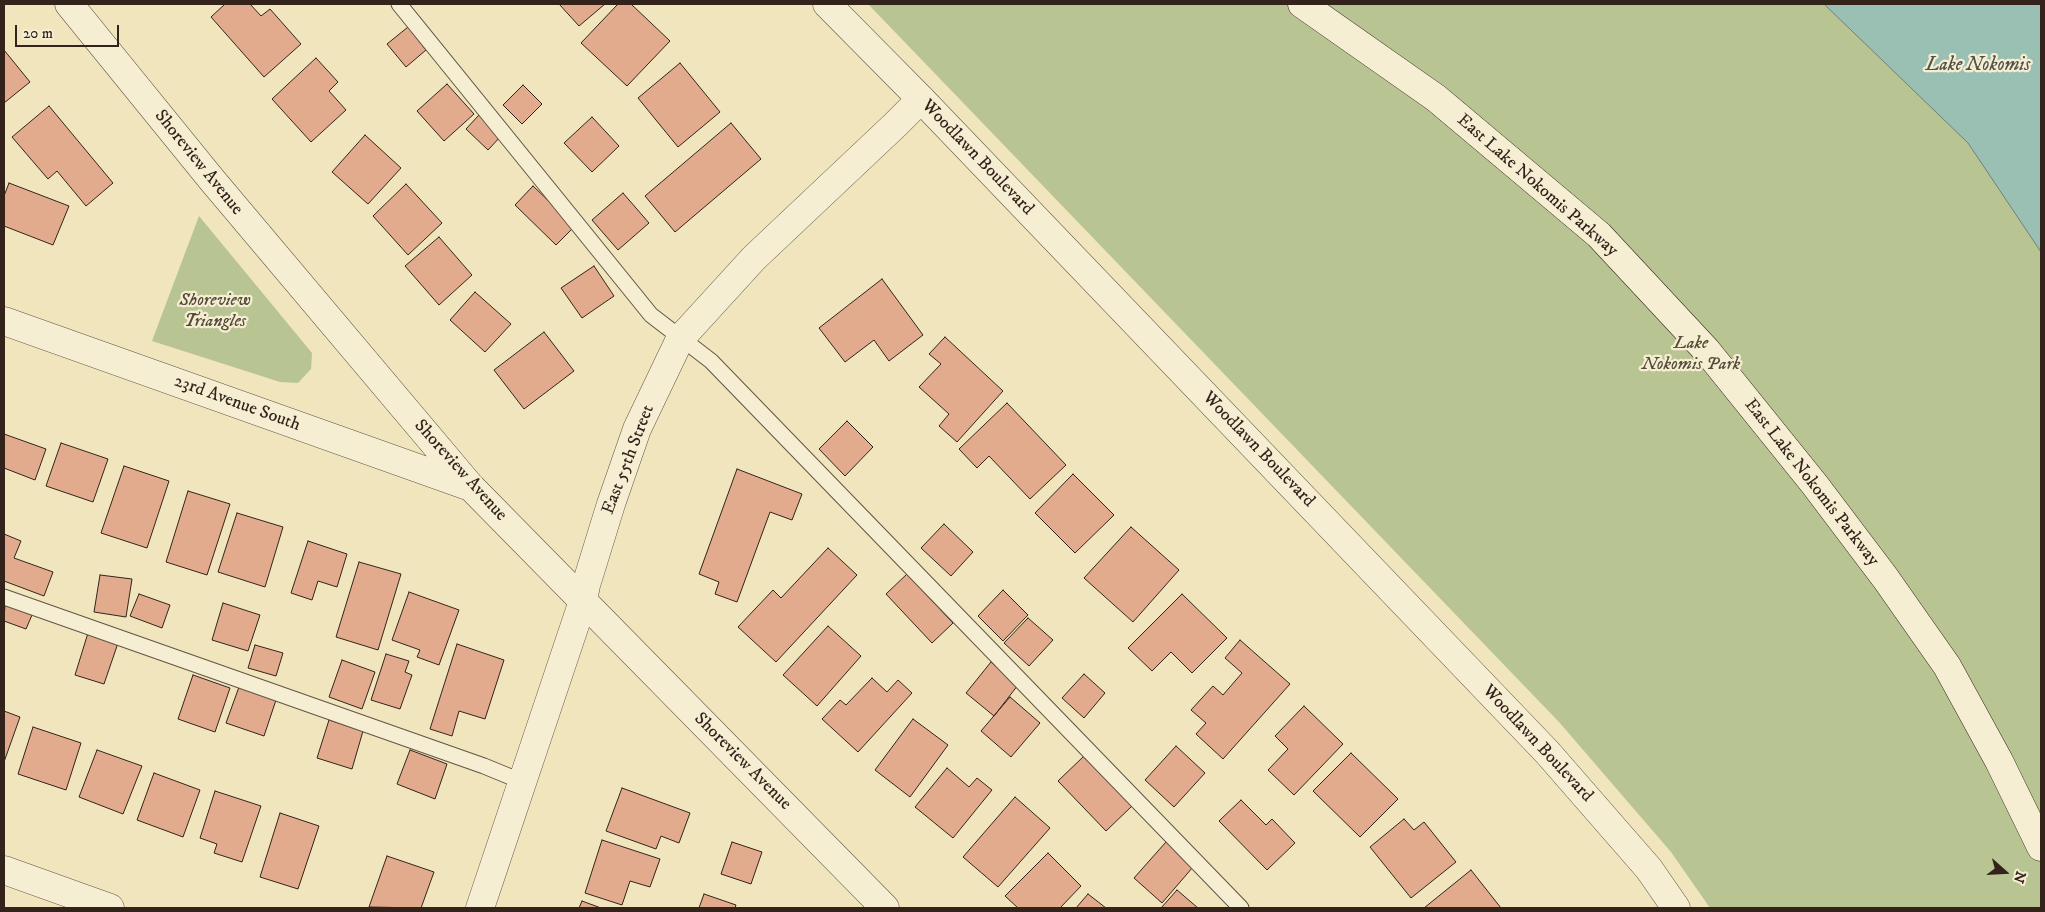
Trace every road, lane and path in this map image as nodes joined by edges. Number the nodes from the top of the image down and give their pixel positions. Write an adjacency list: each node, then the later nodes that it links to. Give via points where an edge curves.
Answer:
1 (69, 4): 8 (street, Shoreview Avenue, via 212,180)
2 (399, 4): 7 (lane, via 651,315)
3 (827, 4): 5 (street, Woodlawn Boulevard)
4 (1302, 4): 12 (street, East Lake Nokomis Parkway, via 1436,98 1599,235 1707,351 1816,485 1947,666)
5 (921, 99): 7 (street, East 55th Street, via 754,258); 18 (street, Woodlawn Boulevard, via 1547,752 1649,869)
6 (4, 321): 8 (street, 23rd Avenue South)
7 (680, 339): 10 (street, East 55th Street, via 637,429); 17 (lane, via 711,361)
8 (470, 486): 10 (street, Shoreview Avenue)
9 (4, 596): 11 (lane)
10 (583, 601): 11 (street, East 55th Street); 16 (street, Shoreview Avenue)
11 (523, 782): 15 (street, East 55th Street)
12 (2041, 847)
13 (4, 870): 14 (street)
14 (110, 908)
15 (480, 908)
16 (886, 908)
17 (1241, 908)
18 (1676, 908)

